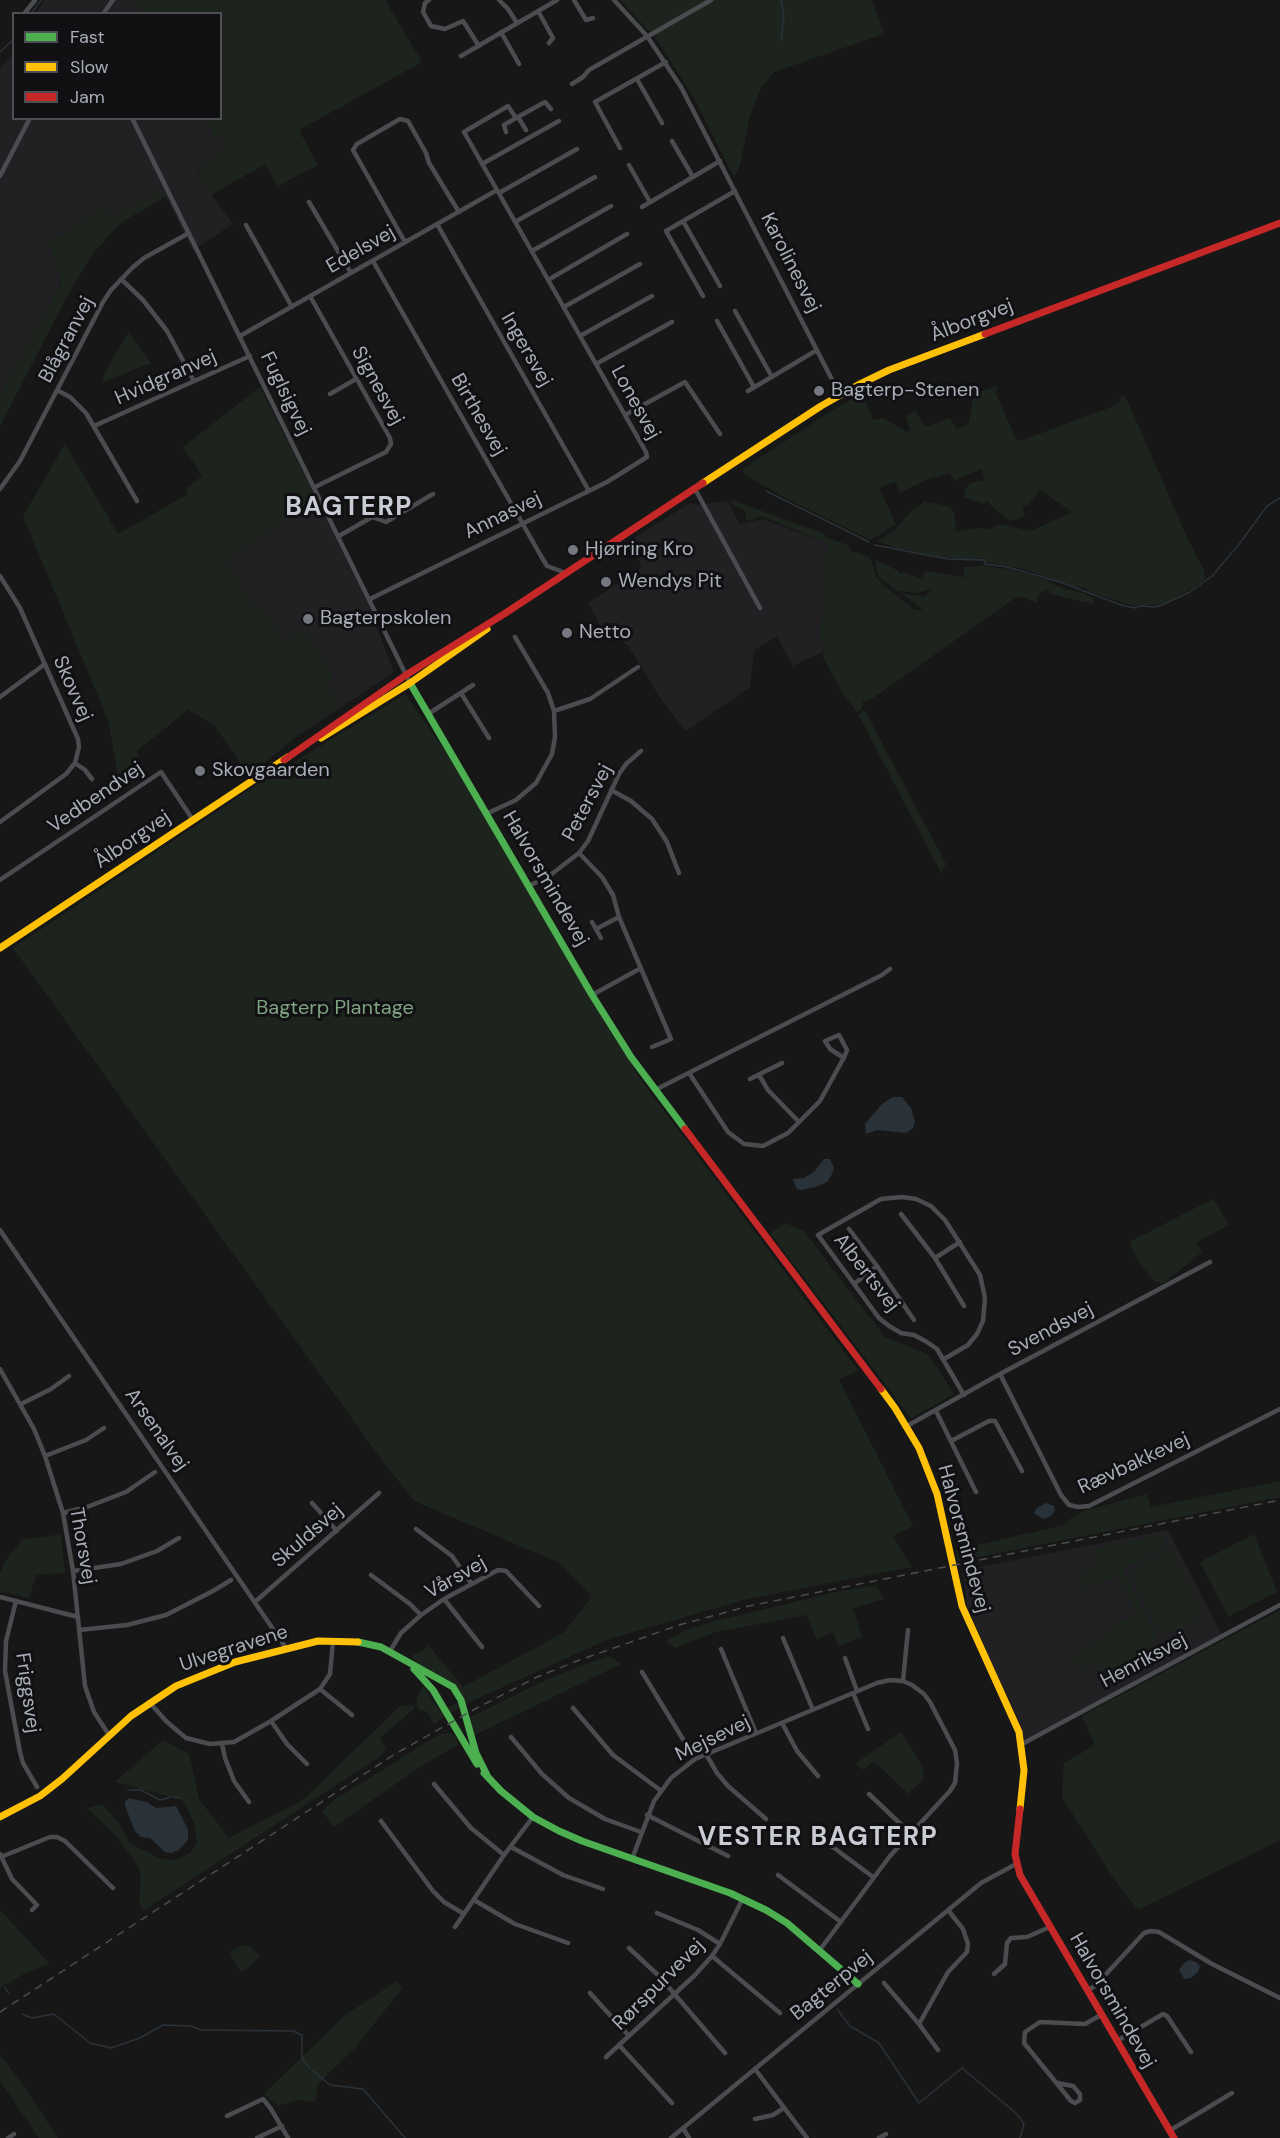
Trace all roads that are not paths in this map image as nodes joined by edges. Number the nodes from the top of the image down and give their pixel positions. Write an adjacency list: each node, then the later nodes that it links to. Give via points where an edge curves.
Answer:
1 (35, 0): 9 (street)
2 (429, 0): 15 (street, via 423,12 430,26 445,29 465,21)
3 (498, 0): 11 (street)
4 (557, 0): 8 (street)
5 (574, 0): 10 (street, via 586,20)
6 (614, 0): 13 (street, Karolinesvej)
7 (711, 0): 13 (street)
8 (538, 11): 11 (street); 14 (street, via 553,38)
9 (26, 12)
10 (593, 18)
11 (517, 23): 12 (street)
12 (501, 32): 15 (street); 18 (street)
13 (647, 36): 17 (street, Karolinesvej); 20 (street)
14 (549, 43)
15 (478, 46): 16 (street)
16 (461, 56)
17 (666, 62): 19 (street); 32 (street, Karolinesvej)
18 (519, 64)
19 (637, 79): 26 (street); 30 (street, via 594,103)
20 (572, 84)
21 (551, 109): 22 (street, via 545,102)
22 (517, 118): 27 (street); 28 (street, via 504,126); 33 (street, Lonesvej, via 507,106 465,130)
23 (29, 120): 35 (street)
24 (133, 120): 50 (street, Fuglsigvej)
25 (559, 121): 33 (street)
26 (662, 123)
27 (526, 130)
28 (506, 132)
29 (672, 141): 37 (street)
30 (620, 148)
31 (577, 149): 39 (street)
32 (720, 161): 37 (street); 38 (street, Karolinesvej)
33 (482, 164): 39 (street, Lonesvej)
34 (629, 165): 41 (street)
35 (0, 176)
36 (595, 177): 46 (street)
37 (693, 177): 41 (street)
38 (735, 191): 45 (street); 70 (street, Karolinesvej)
39 (498, 192): 44 (street, Edelsvej); 46 (street, Lonesvej)
40 (309, 202): 56 (street)
41 (650, 202): 43 (street)
42 (611, 206): 53 (street)
43 (642, 207)
44 (459, 212): 48 (street, Edelsvej); 52 (street, via 408,121 400,119 353,150)
45 (683, 221): 59 (street); 62 (street, via 666,232)
46 (515, 222): 53 (street, Lonesvej)
47 (1280, 223): 80 (street, Ålborgvej, via 889,370)
48 (437, 224): 52 (street, Edelsvej); 88 (street, Ingersvej)
49 (246, 225): 63 (street)
50 (189, 233): 57 (street, Blågranvej, via 144,258); 68 (street, Fuglsigvej)
51 (627, 234): 58 (street)
52 (405, 242): 54 (street, Edelsvej)
53 (532, 251): 58 (street, Lonesvej)
54 (373, 261): 56 (street, Edelsvej); 91 (street, Birthesvej)
55 (640, 264): 64 (street)
56 (351, 273): 60 (street, Edelsvej)
57 (121, 279): 75 (street, via 167,330); 77 (street, Blågranvej, via 103,302)
58 (548, 280): 64 (street, Lonesvej)
59 (720, 286)
60 (310, 296): 63 (street, Edelsvej); 74 (street, Signesvej)
61 (652, 296): 69 (street)
62 (703, 296)
63 (292, 307): 68 (street, Edelsvej)
64 (564, 307): 69 (street, Lonesvej)
65 (735, 311): 73 (street)
66 (717, 321): 76 (street)
67 (672, 322): 72 (street, Lonesvej)
68 (240, 336): 71 (street, Fuglsigvej)
69 (580, 336): 72 (street, Lonesvej)
70 (818, 350): 73 (street); 80 (street, Karolinesvej)
71 (250, 356): 75 (street, Hvidgranvej); 85 (street, Fuglsigvej)
72 (596, 364): 81 (street, Lonesvej)
73 (772, 377): 76 (street)
74 (356, 379): 79 (street); 85 (street, Signesvej, via 390,438 390,448)
75 (194, 381): 82 (street, Hvidgranvej)
76 (754, 387): 78 (street)
77 (57, 390): 82 (street, via 79,405); 86 (street, Blågranvej)
78 (748, 391)
79 (330, 394)
80 (840, 395): 87 (street, Ålborgvej)
81 (625, 414): 83 (street, via 685,382); 84 (street, Lonesvej)
82 (94, 426): 90 (street)
83 (720, 434)
84 (647, 457): 88 (street, Annasvej)
85 (315, 487): 92 (street, Fuglsigvej)
86 (0, 489)
87 (695, 489): 93 (street, Ålborgvej); 96 (street)
88 (589, 491): 91 (street, Annasvej)
89 (433, 494): 92 (street, via 386,522 372,517)
90 (137, 501)
91 (522, 523): 93 (street, Birthesvej, via 547,566); 95 (street, Annasvej)
92 (339, 536): 95 (street, Fuglsigvej)
93 (566, 573): 97 (street, Ålborgvej)
94 (0, 576): 99 (street, Skovvej, via 20,608)
95 (370, 599): 101 (street, Fuglsigvej)
96 (760, 608)
97 (504, 614): 101 (street, Ålborgvej); 102 (street, Ålborgvej)
98 (515, 637): 106 (street, via 540,677)
99 (45, 664): 105 (street); 111 (street, Skovvej, via 78,739)
100 (638, 667): 106 (street, via 590,699)
101 (406, 675): 102 (street, Fuglsigvej); 110 (street, Ålborgvej)
102 (410, 683): 107 (street, Halvorsmindevej); 110 (street, Ålborgvej)
103 (473, 685): 104 (street)
104 (461, 693): 107 (street); 108 (street)
105 (0, 698)
106 (554, 711): 114 (street, via 552,754 536,783 516,800)
107 (428, 714): 114 (street, Halvorsmindevej)
108 (489, 738)
109 (641, 751): 113 (street, Petersvej, via 626,764)
110 (284, 760): 115 (street, Ålborgvej)
111 (75, 763): 112 (street); 116 (street, via 66,774)
112 (92, 779)
113 (611, 790): 117 (street, Petersvej); 118 (street, via 652,819 667,842)
114 (488, 813): 120 (street, Halvorsmindevej)
115 (193, 820): 119 (street, Vedbendvej, via 161,772); 125 (street, Ålborgvej)
116 (0, 822)
117 (579, 854): 120 (street, Petersvej); 121 (street, via 607,885)
118 (679, 873)
119 (0, 880)
120 (529, 886): 128 (street, Halvorsmindevej)
121 (619, 918): 123 (street); 126 (street)
122 (592, 922): 123 (street)
123 (596, 929): 124 (street)
124 (601, 938)
125 (0, 948)
126 (641, 968): 128 (street); 129 (street, via 671,1039)
127 (890, 969): 132 (street)
128 (592, 995): 135 (street, Halvorsmindevej)
129 (652, 1047)
130 (844, 1058): 130 (street, via 847,1050 839,1035 825,1041); 136 (street, via 820,1101)
131 (782, 1063): 133 (street)
132 (689, 1073): 135 (street); 136 (street, via 728,1132 744,1144 771,1143)
133 (759, 1075): 134 (street); 136 (street)
134 (750, 1079)
135 (655, 1089): 155 (street, Halvorsmindevej)
136 (799, 1122)
137 (901, 1214): 141 (street)
138 (849, 1229): 143 (street)
139 (0, 1230): 175 (street, Arsenalvej)
140 (960, 1242): 141 (street); 144 (street, Albertsvej, via 931,1206 902,1197 881,1199 818,1235); 147 (street, Albertsvej, via 980,1275 984,1311 977,1334 968,1345)
141 (935, 1258): 145 (street)
142 (1210, 1262): 149 (street, Svendsvej)
143 (877, 1266): 144 (street); 146 (street)
144 (854, 1284): 147 (street, Albertsvej, via 879,1318 927,1342)
145 (964, 1306)
146 (914, 1320)
147 (944, 1359): 151 (street, Albertsvej)
148 (0, 1369): 152 (street, Thorsvej)
149 (1000, 1374): 151 (street, Svendsvej); 153 (street, Rævbakkevej, via 1061,1495 1069,1505 1078,1507 1089,1506)
150 (69, 1376): 152 (street)
151 (964, 1395): 154 (street, Svendsvej)
152 (21, 1404): 158 (street, Thorsvej)
153 (1280, 1409)
154 (936, 1411): 155 (street, Svendsvej); 157 (street)
155 (907, 1426): 205 (street, Halvorsmindevej, via 937,1494 967,1620 1014,1717)
156 (104, 1428): 158 (street, via 86,1440)
157 (951, 1441): 159 (street, via 995,1421); 161 (street)
158 (45, 1456): 164 (street, Thorsvej)
159 (1022, 1471)
160 (155, 1472): 164 (street, via 126,1492)
161 (976, 1492)
162 (380, 1493): 166 (street, Skuldsvej)
163 (312, 1503): 166 (street)
164 (63, 1512): 168 (street, Thorsvej)
165 (416, 1529): 171 (street, via 452,1556)
166 (337, 1531): 175 (street, Skuldsvej)
167 (179, 1538): 168 (street, via 121,1564)
168 (73, 1570): 179 (street, Thorsvej)
169 (371, 1575): 178 (street)
170 (231, 1580): 180 (street, via 166,1616)
171 (471, 1583): 173 (street, Vårsvej); 177 (street, Vårsvej, via 502,1570)
172 (0, 1597): 174 (street)
173 (444, 1599): 178 (street, Vårsvej); 184 (street)
174 (16, 1601): 179 (street); 212 (street, Friggsvej, via 6,1641 5,1671 23,1763)
175 (256, 1601): 185 (street, Arsenalvej)
176 (1280, 1605): 205 (street, Henriksvej)
177 (539, 1606)
178 (421, 1615): 187 (street, Vårsvej, via 401,1633)
179 (78, 1617): 180 (street, Thorsvej)
180 (79, 1630): 202 (street, Thorsvej, via 85,1686 94,1712)
181 (908, 1630): 191 (street)
182 (783, 1638): 196 (street)
183 (333, 1640): 185 (street, Ulvegravene); 187 (street, Ulvegravene); 192 (street, via 330,1674)
184 (482, 1647)
185 (286, 1648): 194 (street, Ulvegravene, via 213,1670)
186 (720, 1649): 201 (street)
187 (390, 1650): 189 (street, Ulvegravene)
188 (845, 1658): 193 (street)
189 (409, 1664): 209 (street, Ulvegravene, via 433,1690); 209 (street, Ulvegravene, via 453,1687)
190 (642, 1672): 207 (street)
191 (903, 1681): 193 (street, Mejsevej, via 883,1681); 222 (street, via 918,1688 930,1702 955,1750 957,1763 950,1791)
192 (320, 1689): 197 (street); 198 (street)
193 (856, 1692): 196 (street, Mejsevej); 200 (street)
194 (150, 1702): 202 (street, Ulvegravene); 204 (street, via 186,1738)
195 (573, 1708): 213 (street, via 613,1755)
196 (813, 1710): 199 (street, Mejsevej)
197 (352, 1715)
198 (271, 1721): 204 (street, via 244,1737); 208 (street)
199 (782, 1723): 201 (street, Mejsevej); 210 (street, via 797,1751)
200 (868, 1729)
201 (756, 1733): 206 (street, Mejsevej)
202 (109, 1735): 217 (street, Ulvegravene, via 40,1796)
203 (511, 1737): 221 (street, via 569,1798 605,1819)
204 (222, 1744): 215 (street, via 231,1776)
205 (1022, 1744): 229 (street, Halvorsmindevej, via 1024,1770)
206 (706, 1754): 207 (street, Mejsevej); 219 (street, via 728,1786)
207 (695, 1760): 213 (street, Mejsevej)
208 (306, 1764)
209 (487, 1775): 218 (street, Ulvegravene)
210 (818, 1776)
211 (434, 1784): 225 (street, via 471,1828)
212 (37, 1786)
213 (660, 1790): 216 (street, Mejsevej)
214 (868, 1794): 222 (street)
215 (249, 1802)
216 (647, 1815): 221 (street, Mejsevej); 227 (street)
217 (0, 1817)
218 (533, 1817): 224 (street); 228 (street, Ulvegravene, via 582,1842)
219 (765, 1819)
220 (381, 1821): 239 (street, via 432,1891)
221 (641, 1832): 228 (street, Mejsevej)
222 (911, 1834): 231 (street)
223 (822, 1839): 231 (street)
224 (511, 1847): 225 (street); 233 (street, via 563,1875)
225 (504, 1855): 235 (street)
226 (1, 1856): 232 (street, via 57,1837); 236 (street, via 12,1879 37,1905)
227 (728, 1856)
228 (632, 1859): 234 (street, Ulvegravene)
229 (1016, 1864): 237 (street, Bagterpvej, via 986,1880); 242 (street, Halvorsmindevej)
230 (778, 1875): 240 (street)
231 (873, 1877): 240 (street)
232 (113, 1888)
233 (603, 1889)
234 (743, 1898): 244 (street, Rørspurvevej); 246 (street, Ulvegravene, via 787,1923)
235 (474, 1900): 239 (street); 243 (street, via 515,1924)
236 (32, 1910)
237 (948, 1910): 250 (street, Bagterpvej); 257 (street, via 967,1936 967,1952 948,1972)
238 (657, 1913): 244 (street)
239 (464, 1914): 241 (street)
240 (841, 1922): 246 (street)
241 (455, 1927)
242 (1050, 1927): 248 (street, via 1028,1937 1011,1938 1005,1964); 251 (street, Halvorsmindevej)
243 (568, 1944)
244 (720, 1944): 247 (street, Rørspurvevej)
245 (629, 1948): 253 (street)
246 (819, 1951): 250 (street, Ulvegravene)
247 (712, 1956): 253 (street, Rørspurvevej); 255 (street)
248 (994, 1974)
249 (884, 1983): 257 (street)
250 (858, 1984): 265 (street, Bagterpvej)
251 (1088, 1990): 254 (street, via 1151,1930); 256 (street, Halvorsmindevej)
252 (590, 1993): 258 (street)
253 (675, 1994): 258 (street, Rørspurvevej); 263 (street)
254 (1280, 1998)
255 (780, 2013)
256 (1101, 2015): 259 (street, Halvorsmindevej); 266 (street, via 1085,2024 1040,2022 1025,2032 1024,2043)
257 (919, 2024): 261 (street)
258 (629, 2036): 260 (street, Rørspurvevej)
259 (1117, 2041): 262 (street, via 1162,2014); 276 (street, Halvorsmindevej)
260 (619, 2045): 264 (street, Rørspurvevej); 268 (street)
261 (938, 2050)
262 (1191, 2052)
263 (725, 2054)
264 (606, 2057)
265 (755, 2069): 269 (street); 273 (street, Bagterpvej)
266 (1057, 2083): 266 (street, via 1073,2102 1080,2100 1073,2086)
267 (1232, 2093): 276 (street)
268 (672, 2103)
269 (784, 2108): 271 (street); 282 (street)
270 (227, 2116): 272 (street, via 263,2100)
271 (755, 2119)
272 (282, 2126): 278 (street); 279 (street)
273 (683, 2128): 280 (street, Bagterpvej); 281 (street)
274 (14, 2134): 277 (street)
275 (886, 2134): 283 (street)
276 (1172, 2136)
277 (8, 2138)
278 (257, 2138)
279 (288, 2138)
280 (671, 2138)
281 (689, 2138)
282 (807, 2138)
283 (879, 2138)

